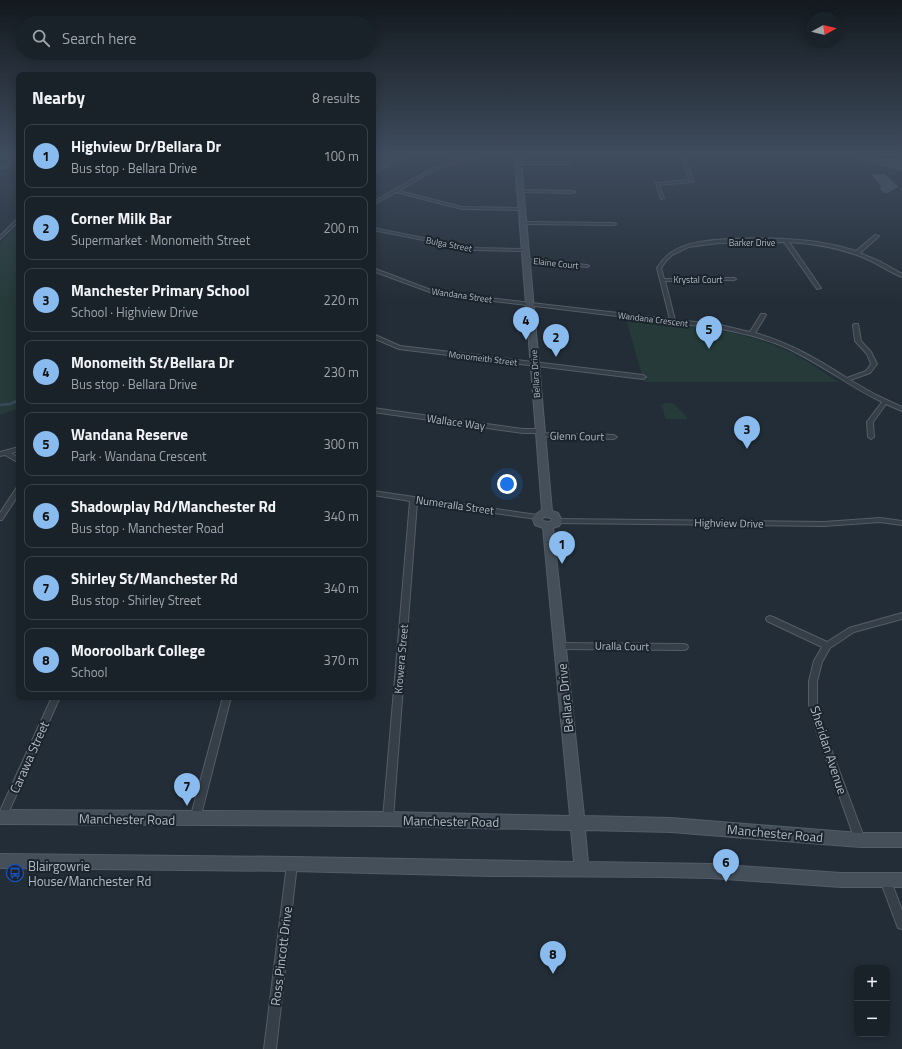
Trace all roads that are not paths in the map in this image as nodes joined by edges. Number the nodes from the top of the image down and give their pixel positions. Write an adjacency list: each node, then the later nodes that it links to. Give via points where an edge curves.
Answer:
1 (450, 205): 3 (street, via 462,208)
2 (522, 205): 3 (main road, Bellara Drive)
3 (522, 209): 5 (main road, Bellara Drive)
4 (16, 222): 9 (street)
5 (523, 223): 6 (street); 11 (main road, Bellara Drive)
6 (614, 224)
7 (376, 230): 11 (street, Bulga Street, via 474,249)
8 (877, 236): 12 (street)
9 (0, 238)
10 (786, 242): 12 (street, Barker Drive, via 816,244); 17 (street, Barker Drive, via 713,242 686,247 665,258 660,268); 19 (street)
11 (525, 250): 13 (main road, Bellara Drive)
12 (857, 253): 16 (street, Barker Drive)
13 (526, 260): 14 (street, Elaine Court); 20 (main road, Bellara Drive)
14 (587, 266)
15 (376, 270): 20 (street, Wandana Street, via 435,293)
16 (902, 276)
17 (662, 280): 18 (street, Krystal Court); 22 (street, Barker Drive)
18 (734, 280)
19 (819, 288)
20 (530, 304): 22 (street, Wandana Crescent); 26 (main road, Bellara Drive)
21 (763, 315): 24 (street)
22 (673, 321): 24 (street, Wandana Crescent)
23 (856, 325): 28 (street, via 858,341 869,353 874,364 868,372)
24 (752, 333): 28 (street, Wandana Crescent, via 796,350)
25 (376, 337): 26 (street, Monomeith Street, via 399,348)
26 (534, 365): 27 (street, Monomeith Street); 32 (main road, Bellara Drive)
27 (642, 377)
28 (845, 380): 29 (street, Wandana Crescent)
29 (885, 402): 30 (street, Wandana Crescent); 34 (street, via 870,422)
30 (902, 409)
31 (376, 410): 32 (street, Wallace Way)
32 (540, 433): 33 (street, Glenn Court); 41 (main road, Bellara Drive)
33 (614, 436)
34 (871, 437)
35 (16, 450): 36 (street)
36 (2, 453): 37 (street)
37 (16, 460)
38 (376, 493): 40 (street, Numeralla Street)
39 (16, 494): 42 (street)
40 (414, 499): 43 (street, Numeralla Street); 55 (street, Krowera Street)
41 (547, 513): 43 (main road); 45 (main road, via 555,515)
42 (0, 518)
43 (537, 518): 45 (main road, via 540,523)
44 (902, 523): 45 (street, Highview Drive, via 880,520 824,524)
45 (552, 524): 48 (main road, Bellara Drive)
46 (901, 618): 49 (street, Sheridan Avenue, via 852,630)
47 (770, 619): 49 (street)
48 (560, 646): 50 (street, Uralla Court); 56 (main road, Bellara Drive)
49 (827, 646): 57 (street, Sheridan Avenue, via 818,661 813,681 813,706)
50 (684, 647)
51 (55, 700): 53 (street, Carawa Street)
52 (226, 700): 54 (street)
53 (1, 817): 54 (main road, Manchester Road)
54 (195, 819): 55 (main road, Manchester Road)
55 (388, 819): 56 (main road, Manchester Road)
56 (578, 824): 57 (main road, Manchester Road, via 672,825); 61 (main road, Bellara Drive)
57 (860, 840): 58 (main road, Manchester Road)
58 (902, 840)
59 (0, 861): 60 (main road)
60 (292, 864): 61 (main road); 65 (street, Ross Pincott Drive)
61 (582, 870): 62 (main road, via 711,871 841,880)
62 (885, 880): 63 (main road); 64 (street)
63 (902, 880)
64 (902, 924)
65 (270, 1049)

